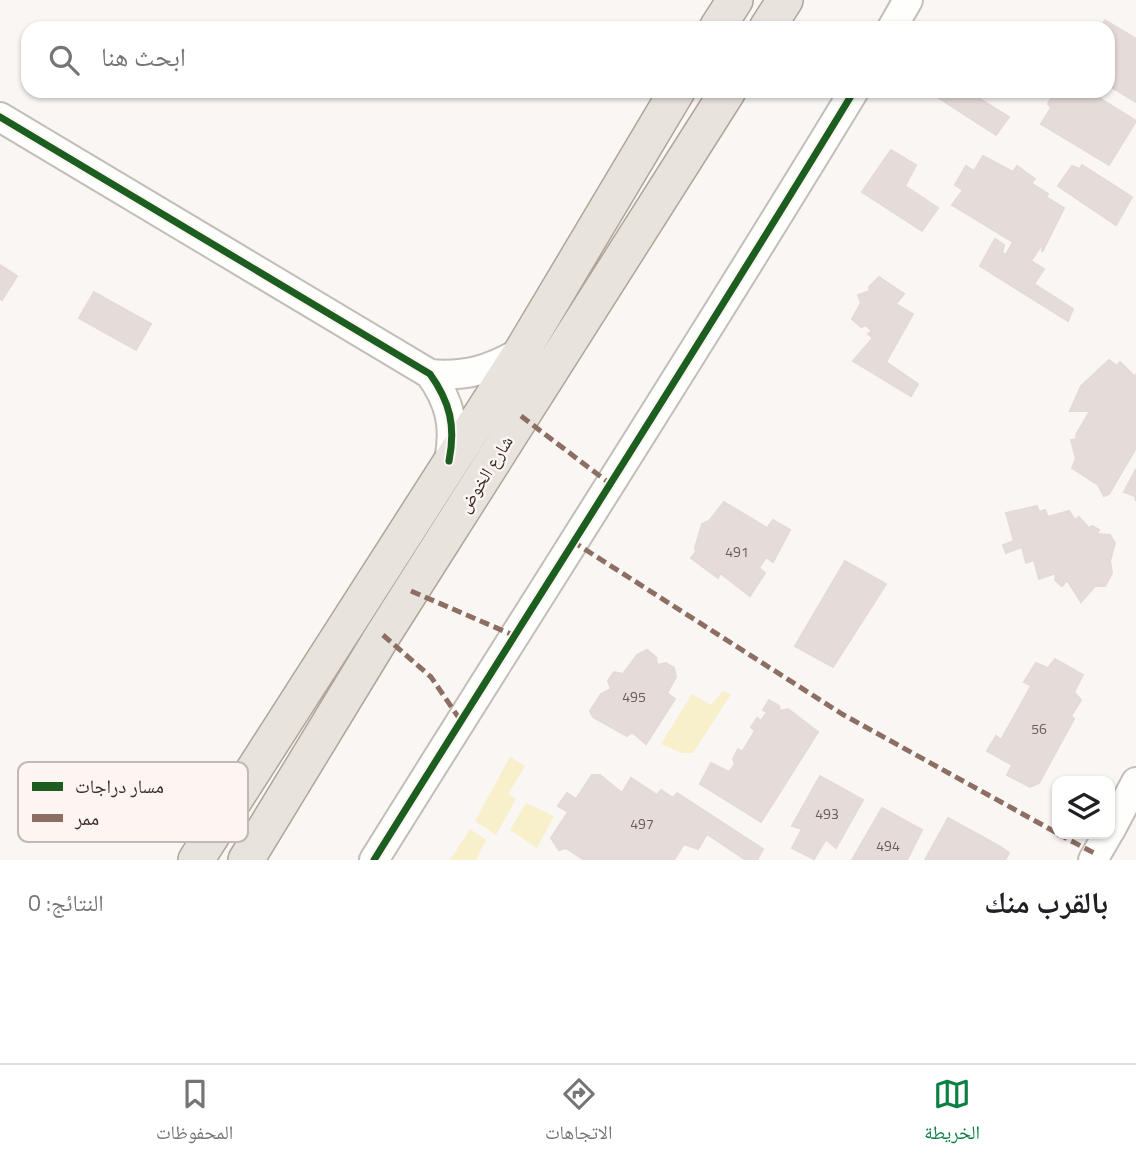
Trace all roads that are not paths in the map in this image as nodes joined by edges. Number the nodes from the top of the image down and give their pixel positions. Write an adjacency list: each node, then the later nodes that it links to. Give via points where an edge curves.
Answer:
1 (735, 0): 4 (main road)
2 (785, 0): 5 (main road)
3 (908, 0): 6 (street)
4 (722, 21)
5 (772, 21)
6 (896, 21)
7 (673, 98): 11 (main road, شارع الخوض)
8 (724, 98): 20 (main road, شارع الخوض)
9 (849, 98): 21 (street)
10 (0, 117): 12 (street)
11 (522, 351): 12 (street, via 478,372); 13 (main road, شارع الخوض)
12 (430, 374): 13 (street, via 451,413)
13 (449, 461): 14 (main road, شارع الخوض)
14 (248, 778)
15 (1136, 782): 16 (street)
16 (1115, 821)
17 (1105, 839): 22 (street)
18 (207, 842): 19 (main road, شارع الخوض)
19 (196, 860)
20 (246, 860)
21 (374, 860)
22 (1093, 860)

